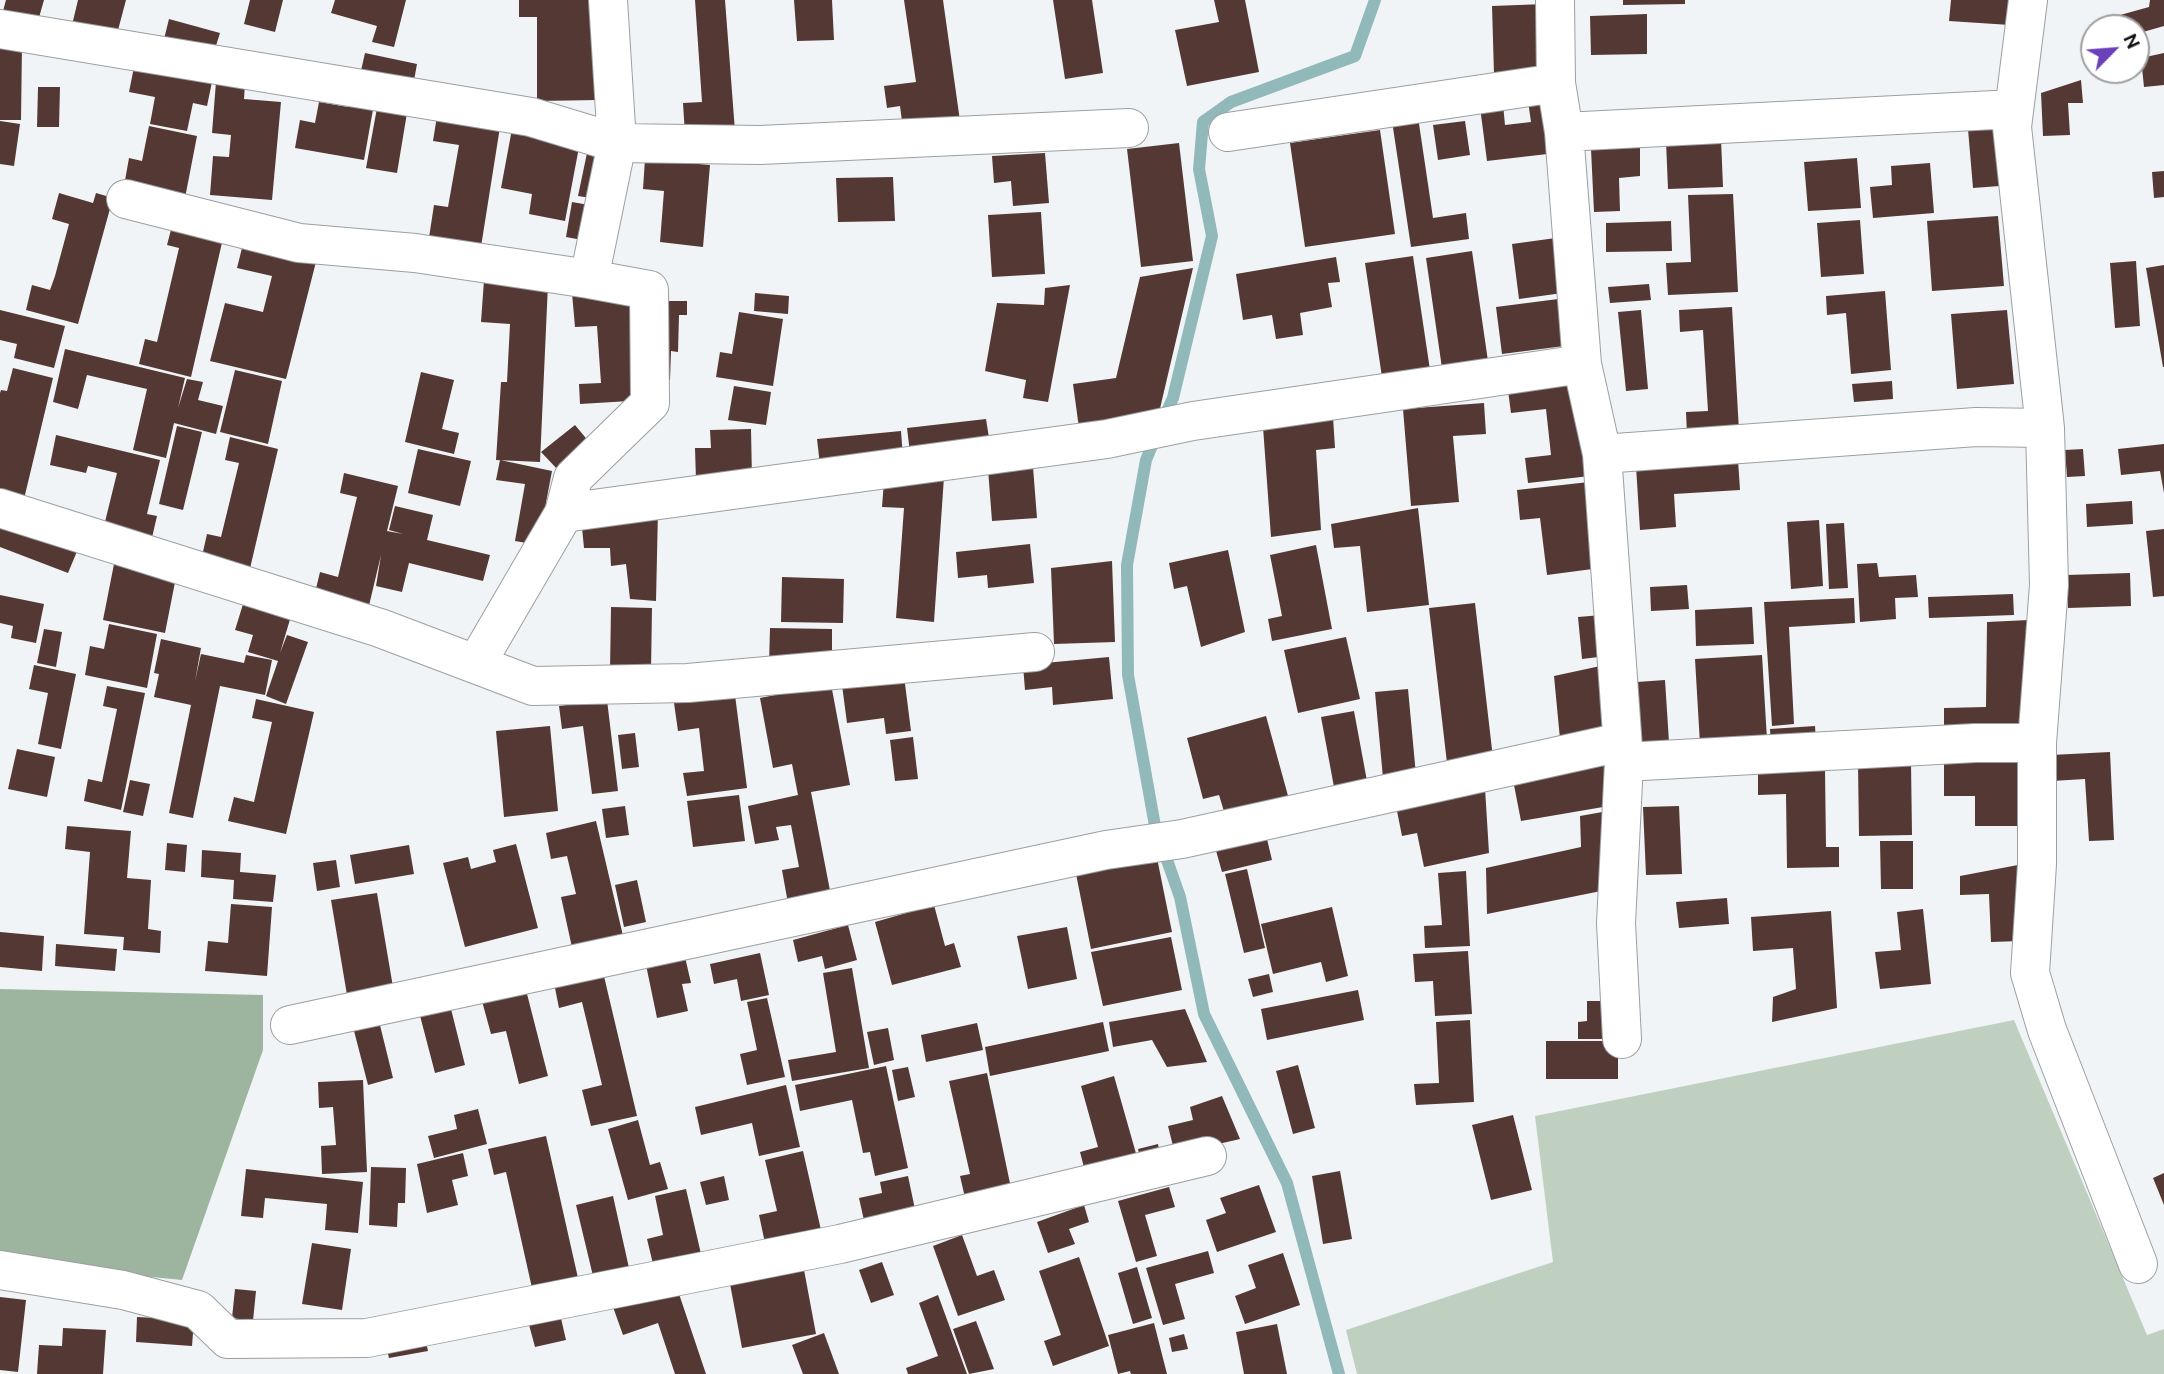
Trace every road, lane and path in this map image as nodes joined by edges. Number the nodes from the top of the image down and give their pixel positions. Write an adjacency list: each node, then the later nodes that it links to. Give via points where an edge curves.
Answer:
1 (608, 0): 10 (street)
2 (1555, 0): 5 (street)
3 (2028, 0): 6 (street)
4 (0, 29): 10 (street, via 531,117)
5 (1556, 83): 8 (street); 9 (street)
6 (2014, 108): 9 (street); 14 (street, via 2012,128)
7 (1129, 128): 10 (street, via 760,145)
8 (1228, 132)
9 (1564, 132): 13 (street)
10 (617, 143): 12 (street)
11 (126, 199): 12 (street, via 299,243 415,253)
12 (589, 279): 17 (street, via 649,290 650,403 573,478)
13 (1582, 364): 15 (street); 17 (street, via 1193,421 1107,439)
14 (2045, 428): 15 (street, via 1976,427); 20 (street, via 2049,585)
15 (1602, 454): 21 (street)
16 (0, 508): 19 (street, via 380,628)
17 (564, 513): 19 (street)
18 (1035, 652): 19 (street, via 676,683 533,686)
19 (476, 664)
20 (2037, 743): 21 (street); 25 (street, via 2037,864 2030,973 2047,1030)
21 (1623, 752): 22 (street, via 1106,850); 23 (street, via 1616,923)
22 (290, 1025)
23 (1622, 1039)
24 (1208, 1156): 26 (street, via 840,1244 367,1338 228,1339 198,1310 123,1290)
25 (2138, 1264)
26 (0, 1270)

